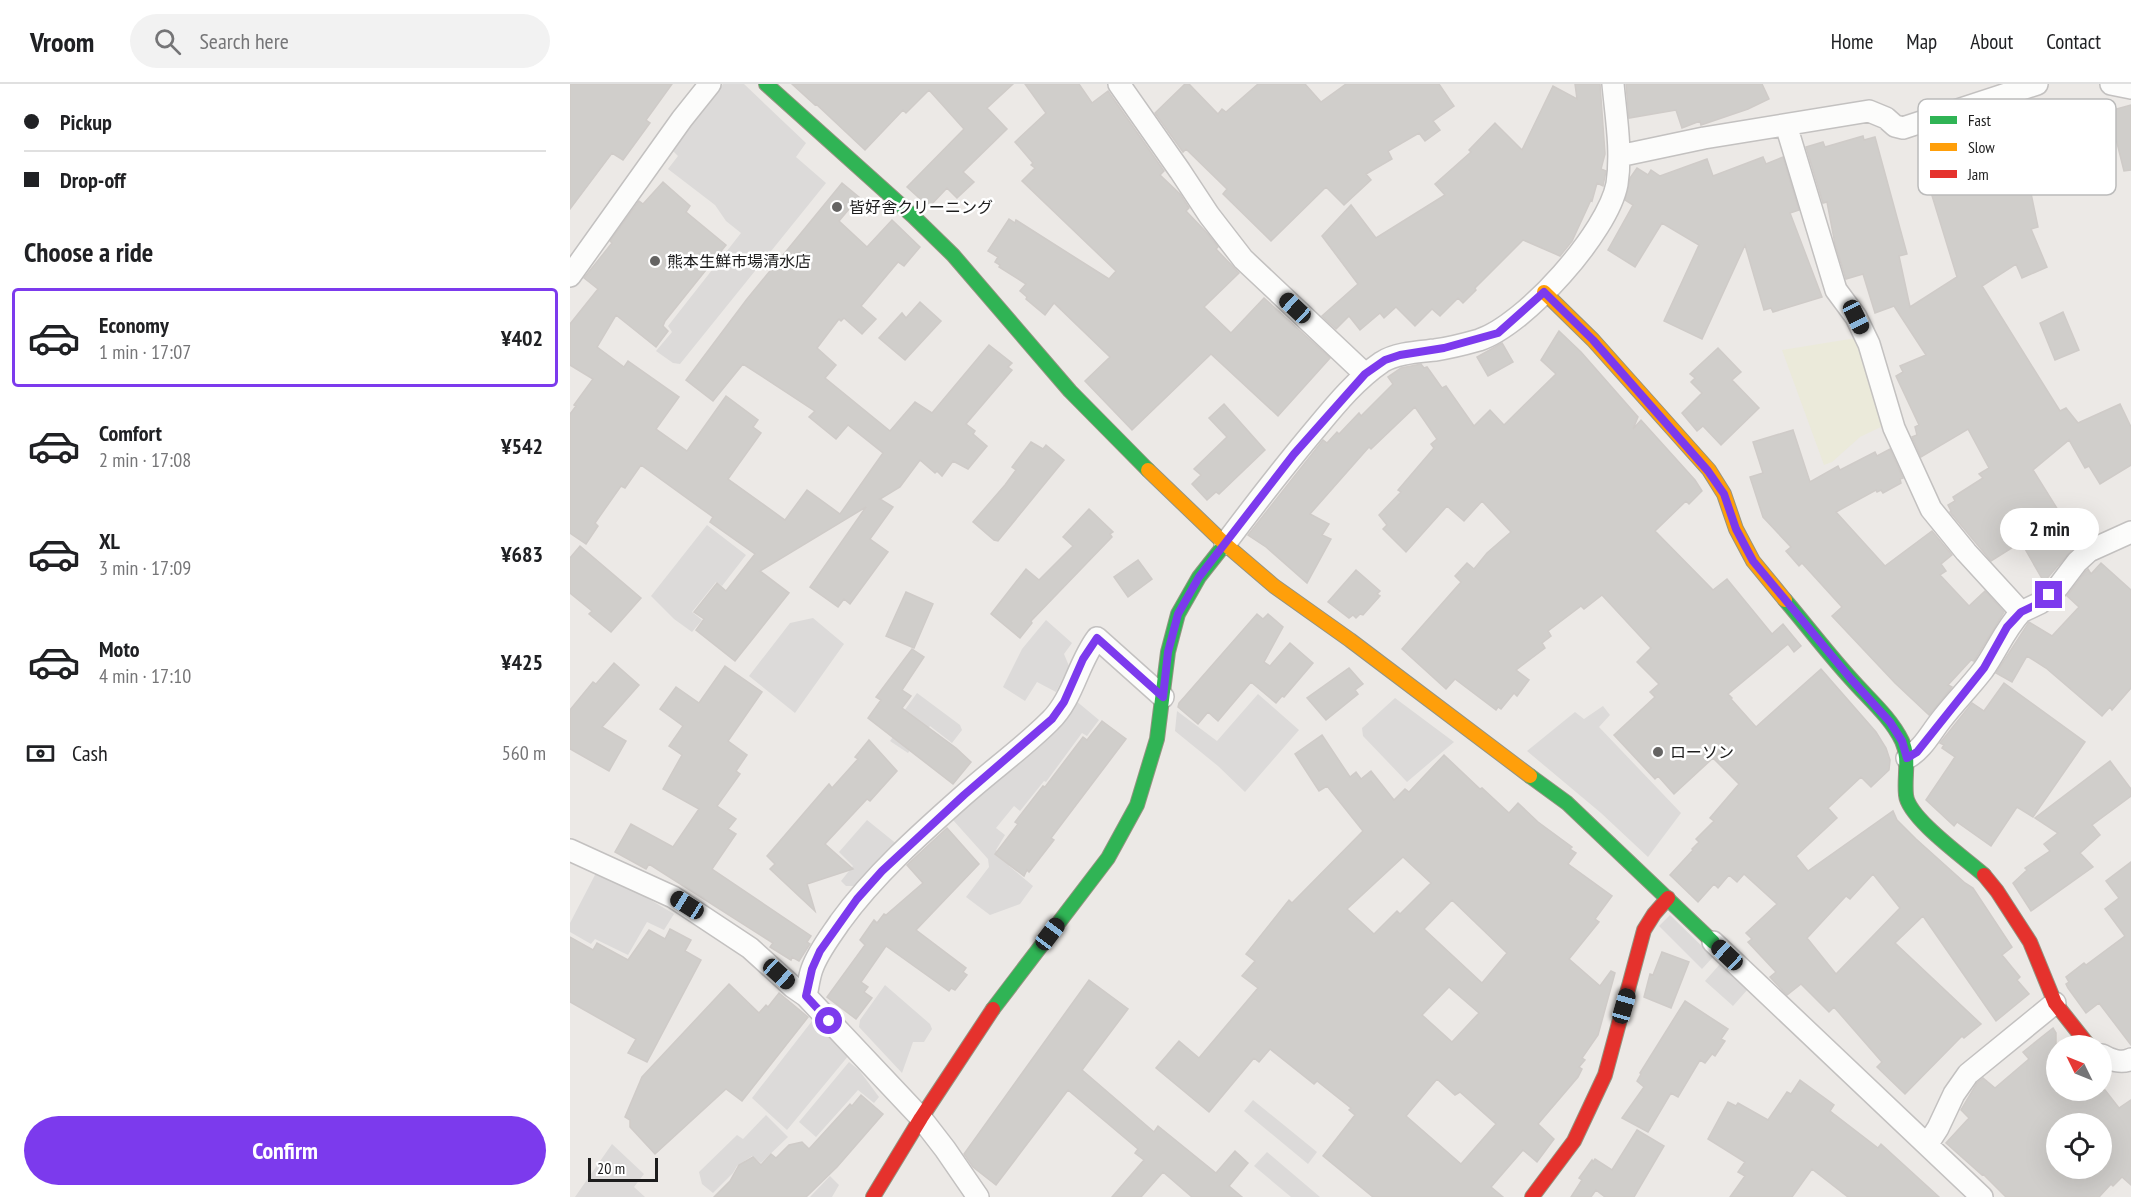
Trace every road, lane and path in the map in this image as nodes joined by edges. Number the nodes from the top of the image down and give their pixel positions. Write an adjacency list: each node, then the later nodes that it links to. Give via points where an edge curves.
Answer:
1 (710, 84): 12 (street)
2 (766, 84): 16 (street, via 953,255 1058,377)
3 (1119, 84): 14 (street, via 1243,259)
4 (1613, 84): 11 (street)
5 (2037, 84): 8 (street)
6 (2111, 84): 7 (street)
7 (2131, 88)
8 (1991, 99)
9 (1918, 123): 10 (street, via 1903,128 1869,111)
10 (1786, 125): 11 (street); 17 (street, via 1836,290 1869,344 1894,428 1931,508)
11 (1619, 156): 13 (street, via 1617,186 1607,210 1584,249)
12 (570, 276)
13 (1544, 292): 14 (street, via 1498,333 1400,355); 19 (street, via 1593,340 1708,471 1724,494 1753,561 1890,722)
14 (1365, 374): 16 (street, via 1294,454)
15 (2131, 532): 17 (street, via 2088,550 2058,587 2040,603)
16 (1225, 544): 18 (street, via 1199,577 1178,614 1168,652); 21 (street, via 1274,586 1567,803)
17 (2021, 612): 19 (street, via 2007,627 1984,668 1917,752)
18 (1163, 697): 23 (street, via 1097,638 1052,719 964,795 857,899 820,951); 28 (street, via 1157,739 1137,805 1108,858 992,1010)
19 (1907, 758): 24 (street, via 1906,796 1910,808 1997,891 2030,942)
20 (570, 850): 23 (street, via 673,897 750,948)
21 (1668, 898): 22 (street); 32 (street, via 1644,930 1605,1075 1589,1112 1574,1141)
22 (1713, 942): 29 (street)
23 (806, 996): 28 (street)
24 (2055, 1003): 25 (street); 29 (street, via 1968,1074)
25 (2080, 1035)
26 (2131, 1059): 27 (street)
27 (2112, 1060)
28 (921, 1118): 30 (street); 31 (street)
29 (1926, 1144): 33 (street)
30 (873, 1197)
31 (978, 1197)
32 (1532, 1197)
33 (1982, 1197)

